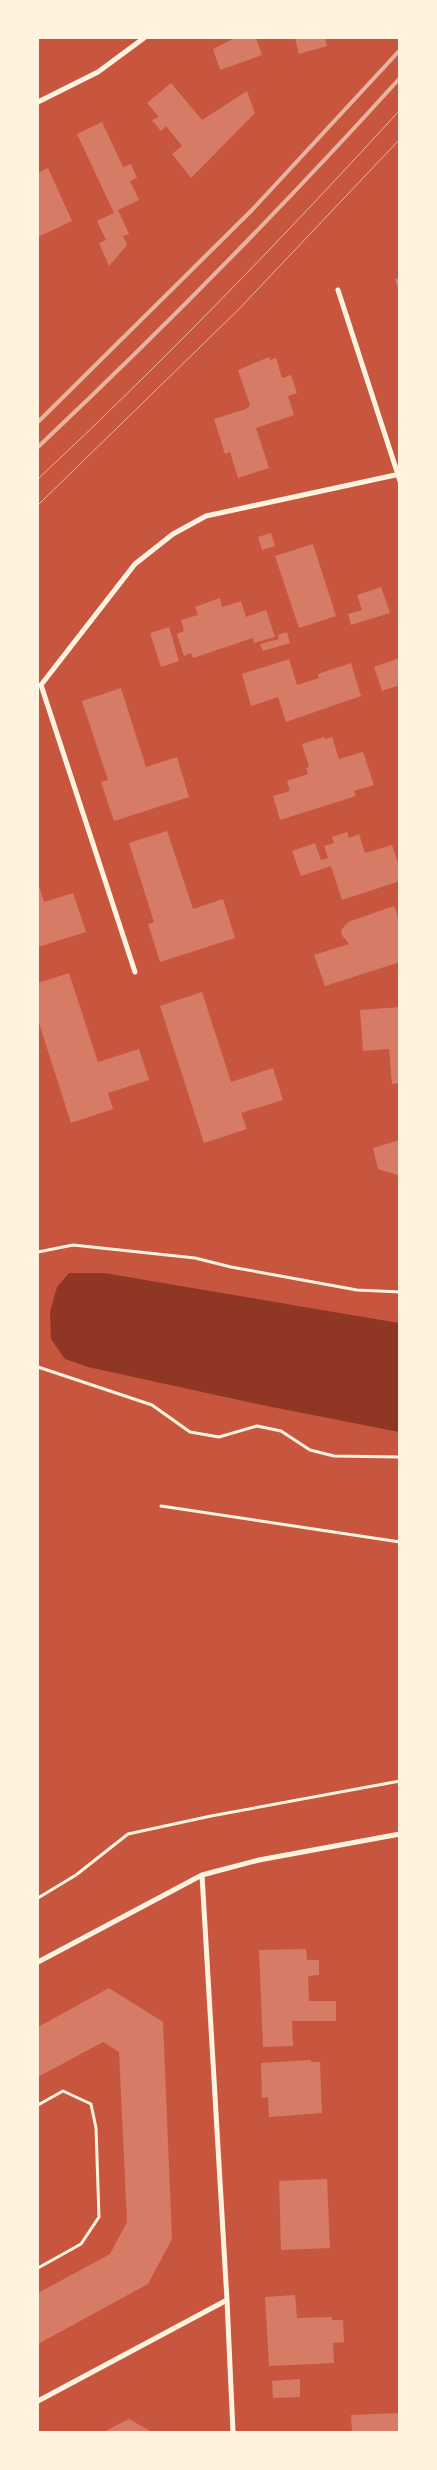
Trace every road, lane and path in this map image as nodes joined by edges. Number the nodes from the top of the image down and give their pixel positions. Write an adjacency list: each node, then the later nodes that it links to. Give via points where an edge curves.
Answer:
1 (144, 38): 2 (street, via 98,72)
2 (38, 102)
3 (338, 290): 4 (street)
4 (398, 474): 5 (street); 6 (street, via 206,516 173,534 135,564)
5 (400, 481)
6 (39, 687): 7 (street)
7 (135, 972)
8 (38, 1252): 9 (path, via 73,1245 194,1258 357,1290)
9 (400, 1292)
10 (38, 1367): 11 (path, via 152,1405 190,1432 219,1437 256,1426 281,1431 310,1450 334,1456)
11 (400, 1457)
12 (161, 1506): 13 (path)
13 (400, 1542)
14 (400, 1781): 17 (path, via 128,1834 76,1875)
15 (400, 1834): 16 (street, via 258,1860)
16 (202, 1875): 18 (street); 21 (street)
17 (38, 1898)
18 (38, 1962)
19 (38, 2105): 20 (path, via 62,2091 91,2104 96,2128 99,2217 81,2244)
20 (38, 2268)
21 (227, 2300): 22 (street); 23 (street)
22 (38, 2401)
23 (233, 2432)

